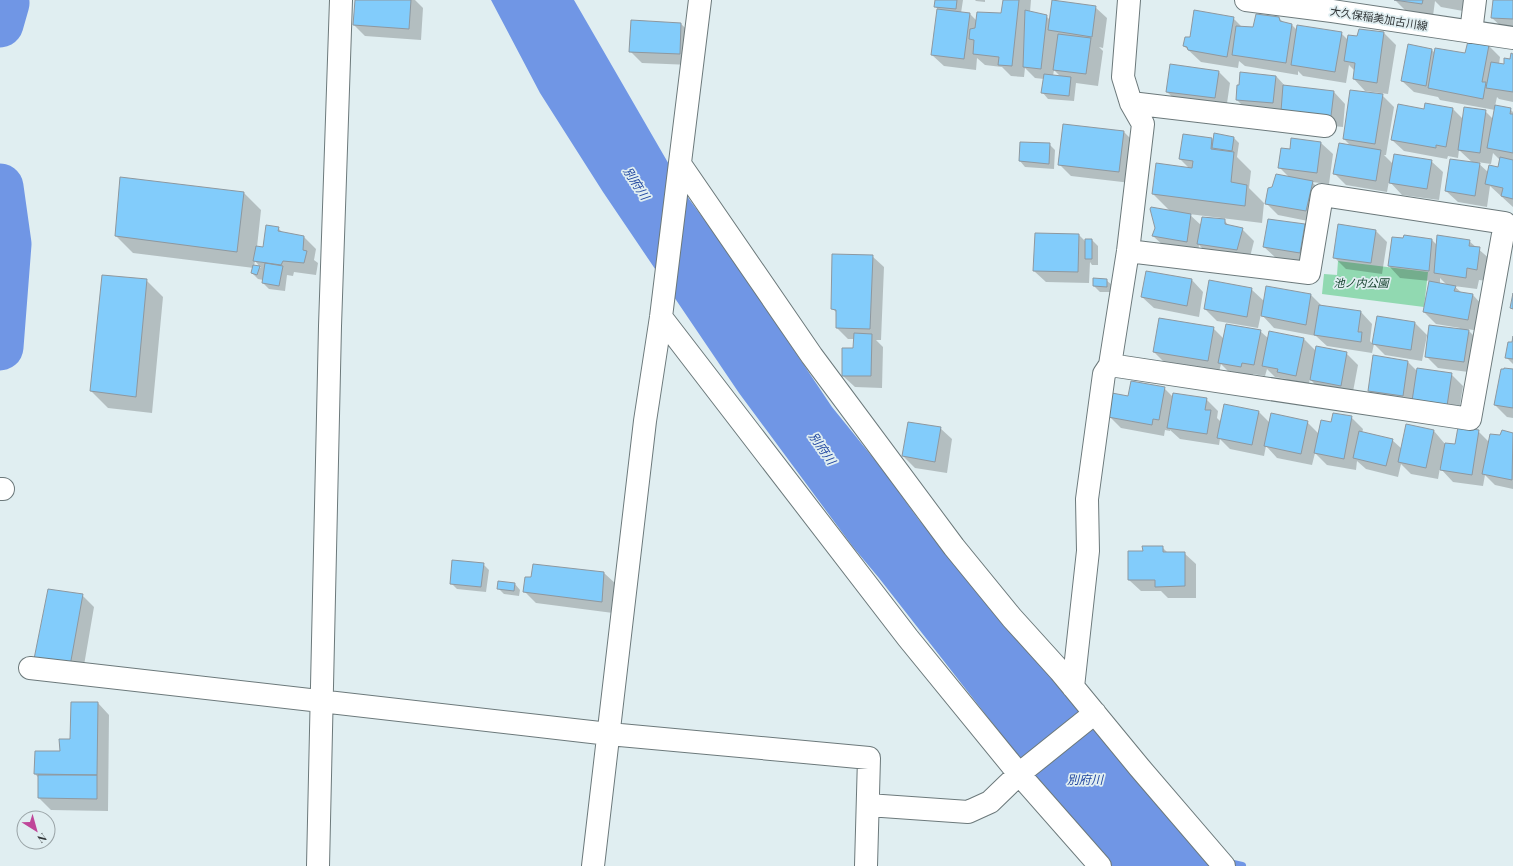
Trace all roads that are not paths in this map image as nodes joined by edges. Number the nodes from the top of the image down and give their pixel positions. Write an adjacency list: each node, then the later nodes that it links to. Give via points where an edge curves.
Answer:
1 (341, 0): 17 (street, via 330,318)
2 (700, 0): 11 (street)
3 (1129, 0): 9 (street, via 1123,77)
4 (1246, 0): 6 (street, 大久保稲美加古川線)
5 (1475, 0): 7 (street)
6 (1332, 5): 7 (street, 大久保稲美加古川線)
7 (1472, 32): 8 (street, 大久保稲美加古川線)
8 (1513, 38)
9 (1131, 103): 10 (street); 12 (street, via 1143,124)
10 (1325, 126)
11 (678, 171): 13 (street); 16 (street, via 954,547)
12 (1128, 251): 14 (street); 14 (street, via 1309,274 1322,195 1505,223 1470,419)
13 (661, 312): 19 (street, via 645,421); 20 (street, via 908,638)
14 (1110, 365): 16 (street, via 1104,374 1087,499 1088,551)
15 (30, 668): 17 (street)
16 (1073, 687): 18 (street)
17 (322, 702): 19 (street); 22 (street)
18 (1095, 713): 20 (street); 26 (street)
19 (609, 734): 21 (street, via 869,758); 23 (street)
20 (1019, 774): 21 (street, via 990,802 968,812); 25 (street)
21 (868, 805): 24 (street)
22 (318, 866)
23 (593, 866)
24 (866, 866)
25 (1100, 866)
26 (1224, 866)

